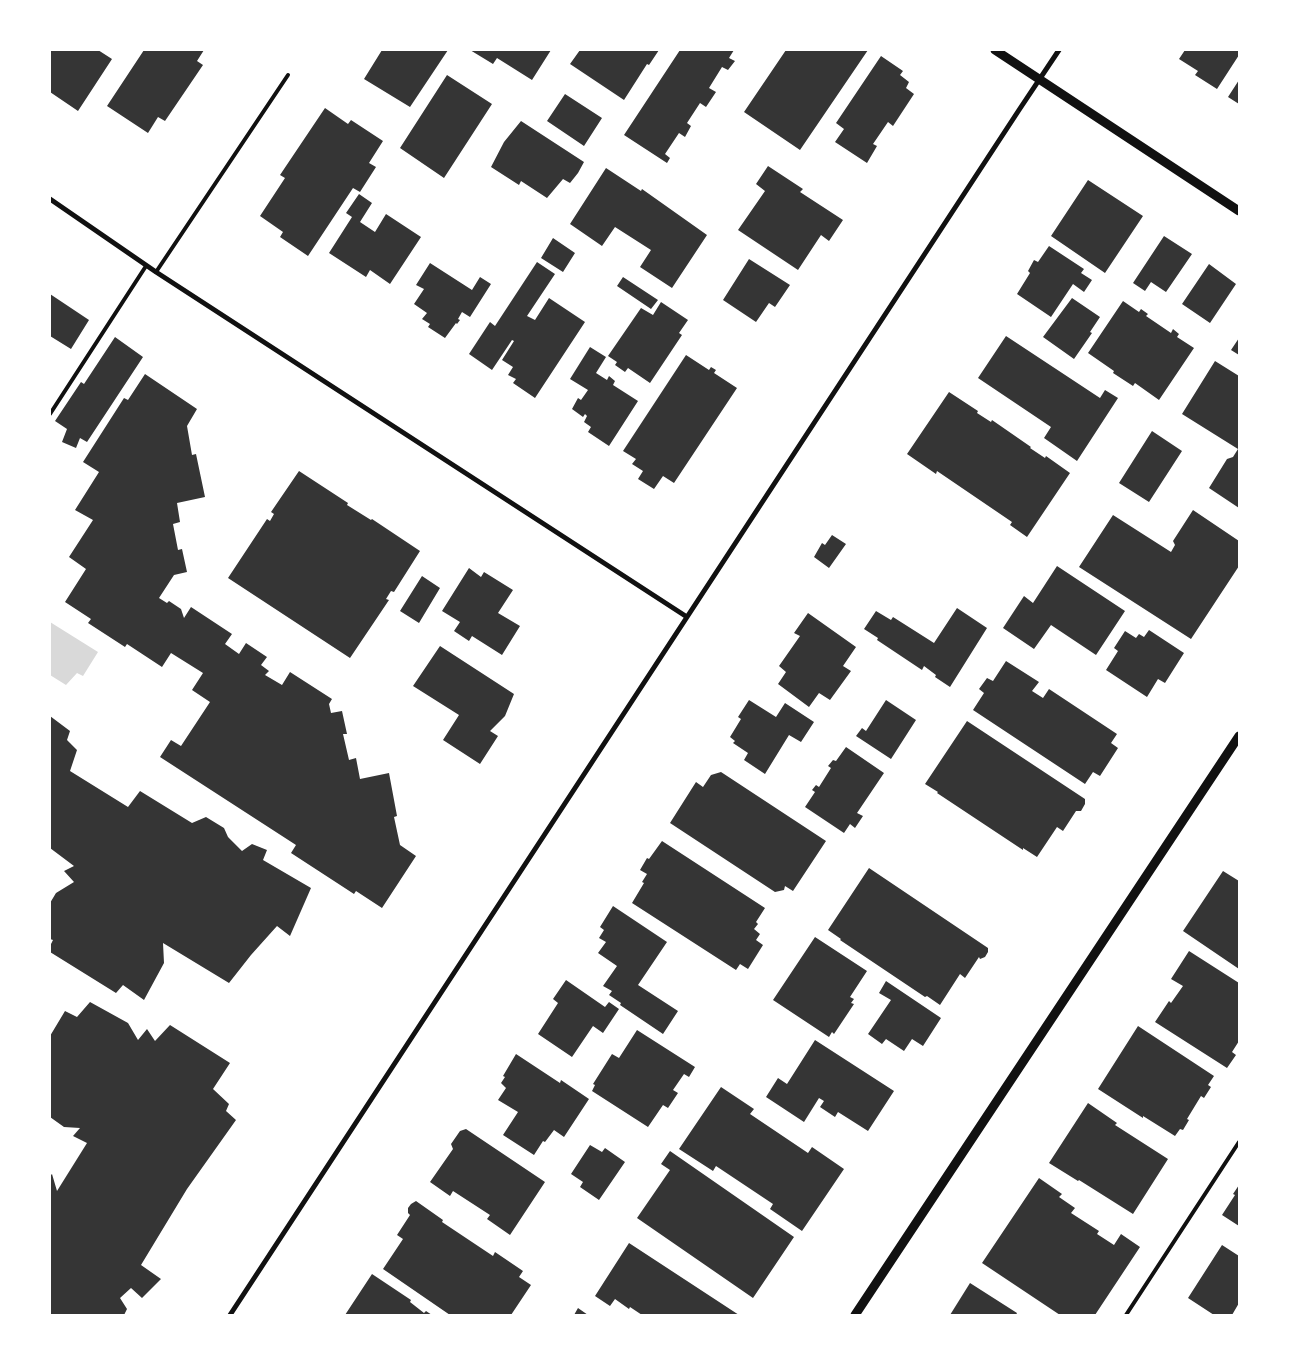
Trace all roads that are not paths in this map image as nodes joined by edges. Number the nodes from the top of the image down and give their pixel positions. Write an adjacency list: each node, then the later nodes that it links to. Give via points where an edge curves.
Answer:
1 (995, 50): 4 (street)
2 (1059, 50): 4 (street)
3 (288, 74): 8 (lane)
4 (1039, 80): 6 (street); 10 (street)
5 (50, 200): 7 (street)
6 (1239, 211)
7 (146, 266): 8 (street); 9 (lane)
8 (156, 272): 10 (street)
9 (50, 414)
10 (687, 617): 13 (street)
11 (1239, 736): 14 (street)
12 (1239, 1142): 15 (lane)
13 (230, 1315)
14 (855, 1315)
15 (1126, 1315)

